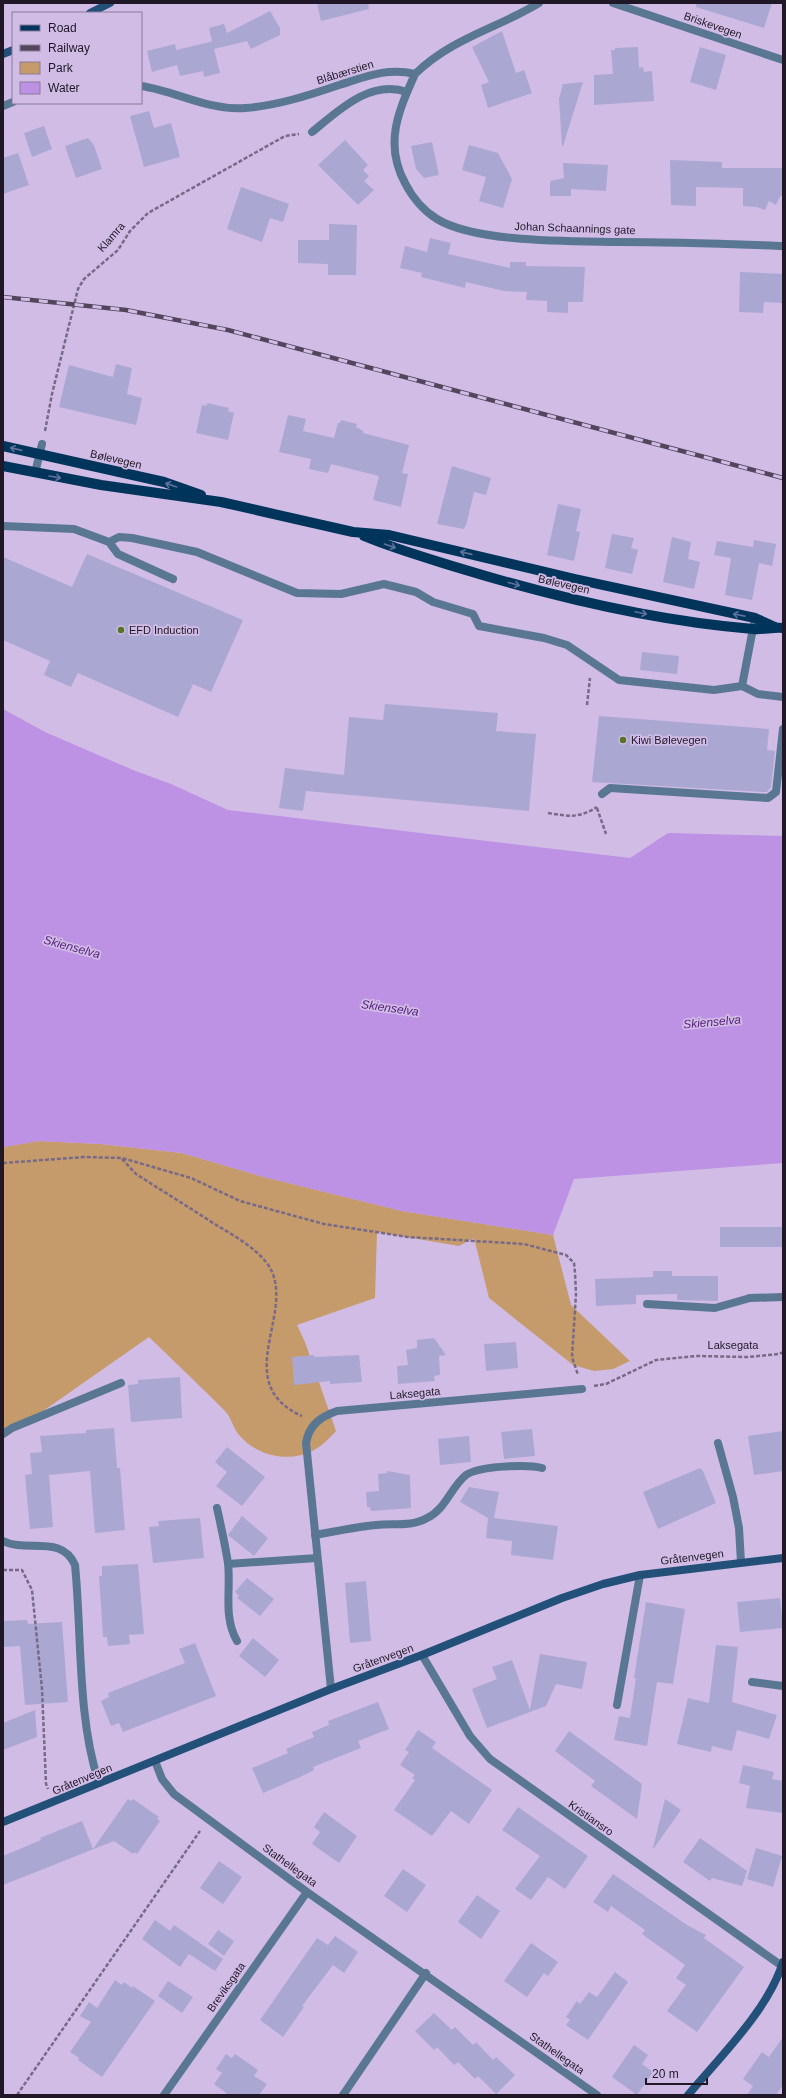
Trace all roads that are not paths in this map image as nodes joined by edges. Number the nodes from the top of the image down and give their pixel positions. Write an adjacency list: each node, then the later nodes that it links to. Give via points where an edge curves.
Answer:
1 (110, 3): 4 (street)
2 (539, 3): 6 (street, via 452,45 431,59)
3 (613, 3): 5 (street, Briskevegen)
4 (92, 12)
5 (783, 60)
6 (416, 74): 7 (street, Blåbærstien, via 390,71 369,74 339,86 276,103 244,108 224,107); 8 (street, Johan Schaannings gate)
7 (142, 86)
8 (407, 92): 9 (street, via 389,88 374,91 358,98); 10 (street, Johan Schaannings gate, via 396,124 394,148 397,169 421,206 437,219 452,226 492,234 547,240)
9 (312, 132)
10 (783, 246)
11 (42, 444): 13 (street)
12 (3, 446): 13 (main road, Bølevegen, one-way to 12)
13 (39, 454): 15 (street); 16 (main road, Bølevegen, one-way to 13, via 164,482)
14 (3, 466): 15 (main road, Bølevegen)
15 (35, 473): 16 (main road, Bølevegen, one-way to 16)
16 (221, 502): 18 (main road, Bølevegen)
17 (3, 526): 19 (street, via 74,528)
18 (353, 532): 21 (main road, Bølevegen, one-way to 18, via 389,535); 23 (main road, Bølevegen, one-way to 23, via 397,549 554,594 653,615)
19 (109, 542): 20 (street, via 118,554); 24 (street, via 119,537 132,538 197,552 297,593 341,594 384,584 401,587 426,596 433,602 473,614 479,626 567,645 619,680 714,690)
20 (173, 579)
21 (755, 618): 22 (main road, Bølevegen); 23 (street)
22 (779, 628): 23 (main road, Bølevegen)
23 (753, 629): 24 (street)
24 (742, 686): 25 (street, via 758,694)
25 (783, 697)
26 (783, 729): 27 (street, via 776,792 768,798 610,788)
27 (602, 794)
28 (783, 1296): 29 (street, via 750,1298 715,1308)
29 (647, 1304)
30 (120, 1383): 32 (street)
31 (582, 1389): 36 (street, Laksegata, via 337,1411 325,1415 315,1422 308,1432 306,1443)
32 (3, 1434)
33 (718, 1443): 40 (street, via 739,1528)
34 (542, 1468): 36 (street, via 518,1466 480,1470 467,1475 443,1506 428,1518 411,1524 376,1525)
35 (217, 1508): 41 (street)
36 (315, 1535): 38 (street)
37 (3, 1541): 50 (street, via 18,1546 52,1546 67,1554 75,1565 87,1727 92,1762)
38 (317, 1558): 41 (street); 47 (street)
39 (783, 1558): 40 (street, Gråtenvegen)
40 (741, 1562): 42 (street, Gråtenvegen)
41 (228, 1564): 43 (street, via 227,1602 231,1631)
42 (640, 1575): 44 (street, Gråtenvegen, via 562,1598); 48 (street)
43 (237, 1641)
44 (422, 1655): 47 (street, Gråtenvegen); 53 (street, Kristiansro, via 470,1736 490,1759)
45 (752, 1682): 46 (street)
46 (783, 1686)
47 (330, 1689): 49 (street, Gråtenvegen)
48 (617, 1705)
49 (155, 1762): 50 (street, Gråtenvegen); 52 (street, Stathellegata, via 162,1779 174,1794)
50 (99, 1784): 51 (street, Gråtenvegen)
51 (3, 1822)
52 (307, 1892): 54 (street, Stathellegata); 55 (street, Breviksgata)
53 (782, 1964): 58 (street, via 768,1994 755,2013)
54 (426, 1973): 56 (street); 57 (street, Stathellegata)
55 (164, 2095)
56 (343, 2095)
57 (597, 2095)
58 (688, 2095)

